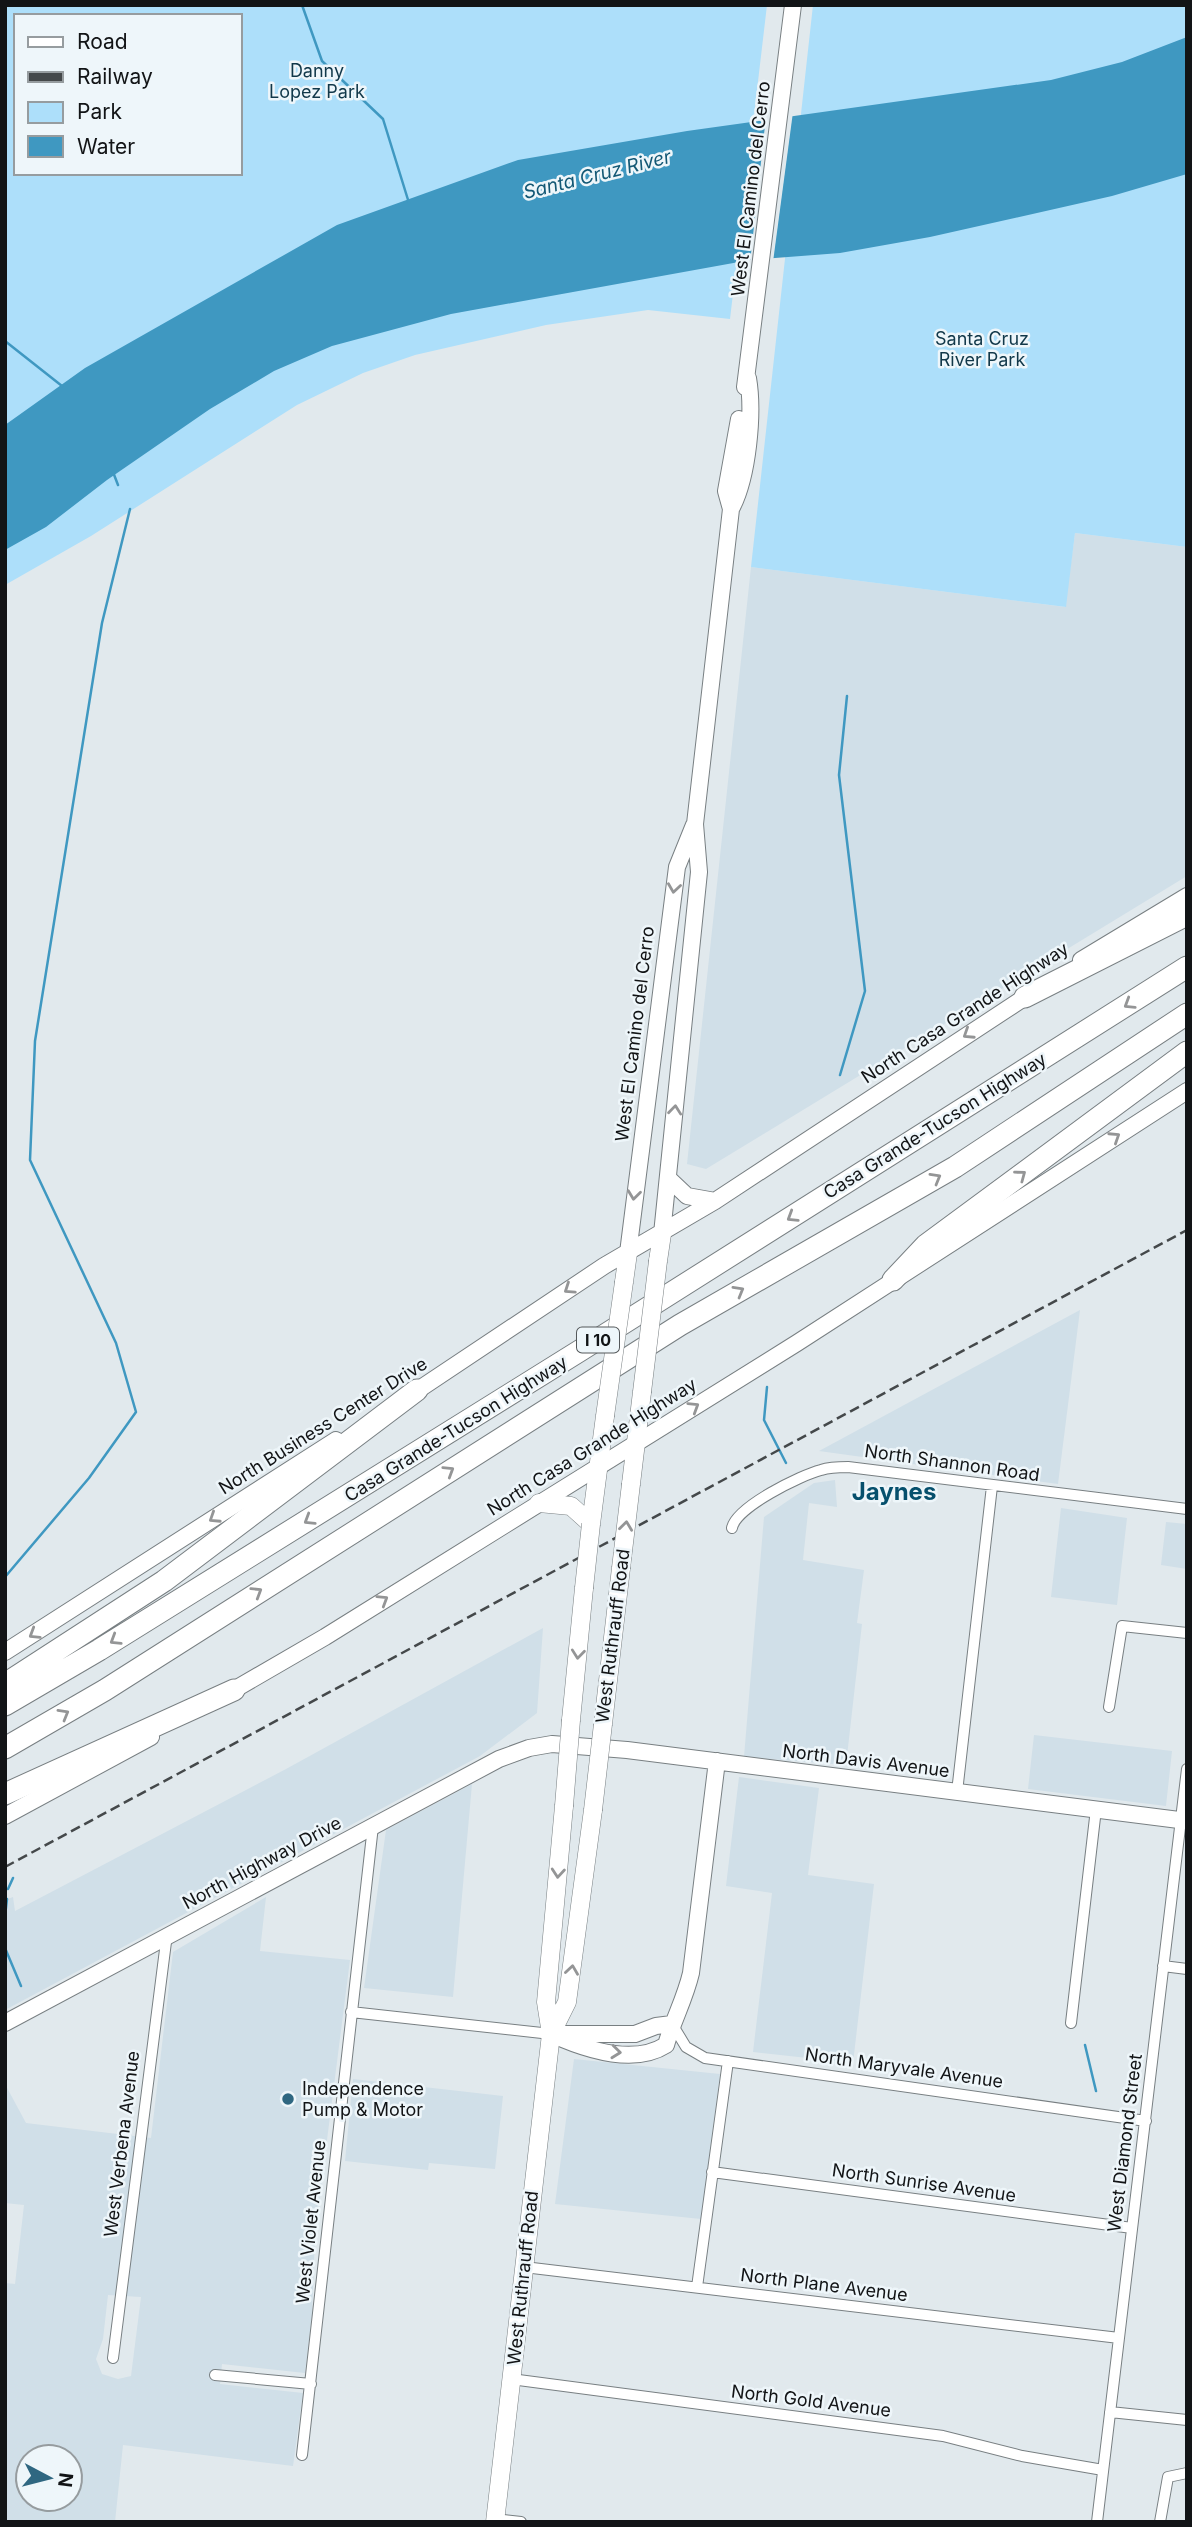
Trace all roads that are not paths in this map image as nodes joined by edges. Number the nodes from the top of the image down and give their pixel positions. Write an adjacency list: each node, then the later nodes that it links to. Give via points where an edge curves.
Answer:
1 (793, 5): 2 (main road, West El Camino del Cerro, via 748,378 751,399 740,494 731,509)
2 (695, 824): 10 (main road, West El Camino del Cerro, one-way to 2, via 699,872); 13 (main road, West El Camino del Cerro, one-way to 13, via 677,867)
3 (1187, 896): 6 (main road, North Casa Grande Highway, via 1107,942)
4 (1187, 915): 6 (highway)
5 (1187, 967): 27 (highway, Casa Grande-Tucson Highway / I 10, one-way to 27, via 392,1468)
6 (1026, 997): 11 (main road, North Casa Grande Highway, one-way to 11)
7 (1187, 1014): 30 (highway, Casa Grande-Tucson Highway / I 10, one-way to 7, via 105,1690 680,1325 955,1167)
8 (1187, 1052): 14 (highway, one-way to 8, via 926,1245)
9 (1187, 1091): 14 (main road, North Casa Grande Highway, one-way to 9)
10 (668, 1178): 11 (main road, via 687,1196); 12 (main road, West El Camino del Cerro)
11 (715, 1201): 12 (main road, North Casa Grande Highway)
12 (662, 1234): 13 (main road, North Business Center Drive); 16 (main road, West Ruthrauff Road, bridge)
13 (628, 1254): 15 (main road, North Business Center Drive, one-way to 15); 17 (main road, West Ruthrauff Road, bridge)
14 (893, 1280): 16 (main road, North Casa Grande Highway, one-way to 14)
15 (417, 1390): 24 (main road, North Business Center Drive, one-way to 24); 25 (highway, via 164,1581)
16 (635, 1443): 17 (main road, North Casa Grande Highway); 46 (main road, West Ruthrauff Road, one-way to 16, bridge, via 567,2002)
17 (598, 1465): 19 (main road, North Casa Grande Highway); 21 (main road, West Ruthrauff Road)
18 (992, 1486): 20 (street, North Shannon Road); 22 (street, North Shannon Road, via 849,1467 824,1469 803,1475 745,1509); 33 (street)
19 (539, 1503): 21 (main road, via 571,1506); 26 (main road, North Casa Grande Highway, one-way to 19)
20 (1187, 1509)
21 (590, 1517): 46 (main road, West Ruthrauff Road, one-way to 46, bridge, via 546,2003)
22 (732, 1528)
23 (1187, 1633): 28 (street, via 1122,1626)
24 (5, 1652)
25 (5, 1684)
26 (234, 1690): 34 (highway); 36 (main road, North Casa Grande Highway)
27 (5, 1705)
28 (1109, 1707)
29 (540, 1745): 31 (main road, North Davis Avenue); 38 (main road, North Highway Drive, via 499,1759)
30 (5, 1748)
31 (716, 1761): 33 (main road, North Davis Avenue); 45 (main road, via 691,1973 684,2005)
32 (1187, 1769): 37 (street, West Diamond Street)
33 (957, 1792): 35 (main road, North Davis Avenue)
34 (5, 1794)
35 (1096, 1809): 37 (main road, North Davis Avenue); 44 (street)
36 (5, 1816)
37 (1184, 1820): 40 (street, West Diamond Street)
38 (373, 1826): 39 (main road, North Highway Drive); 42 (street, West Violet Avenue)
39 (167, 1934): 43 (main road, North Highway Drive); 54 (street, West Verbena Avenue)
40 (1163, 1966): 41 (street); 48 (street, West Diamond Street)
41 (1187, 1969)
42 (351, 2012): 46 (street); 57 (street, West Violet Avenue)
43 (5, 2023)
44 (1071, 2023)
45 (672, 2024): 46 (main road, via 627,2035); 46 (main road, one-way to 45, via 582,2049 643,2054 666,2045); 47 (street, North Maryvale Avenue, via 690,2050 705,2058)
46 (551, 2034): 51 (main road, West Ruthrauff Road)
47 (728, 2061): 48 (street, North Maryvale Avenue); 49 (street)
48 (1146, 2121): 50 (street, West Diamond Street)
49 (712, 2172): 50 (street, North Sunrise Avenue); 52 (street)
50 (1132, 2228): 53 (street, West Diamond Street)
51 (524, 2267): 52 (street, North Plane Avenue); 56 (main road, West Ruthrauff Road)
52 (696, 2287): 53 (street, North Plane Avenue)
53 (1119, 2339): 58 (street, West Diamond Street)
54 (113, 2358)
55 (215, 2375): 57 (street)
56 (512, 2379): 61 (street, North Gold Avenue, via 943,2436); 63 (main road, West Ruthrauff Road)
57 (311, 2384): 60 (street, West Violet Avenue)
58 (1110, 2412): 59 (street); 61 (street, West Diamond Street)
59 (1187, 2420)
60 (302, 2455)
61 (1103, 2470): 65 (street, West Diamond Street)
62 (1187, 2473): 66 (street, via 1168,2477)
63 (495, 2520): 64 (street)
64 (521, 2522)
65 (1097, 2522)
66 (1160, 2522)

